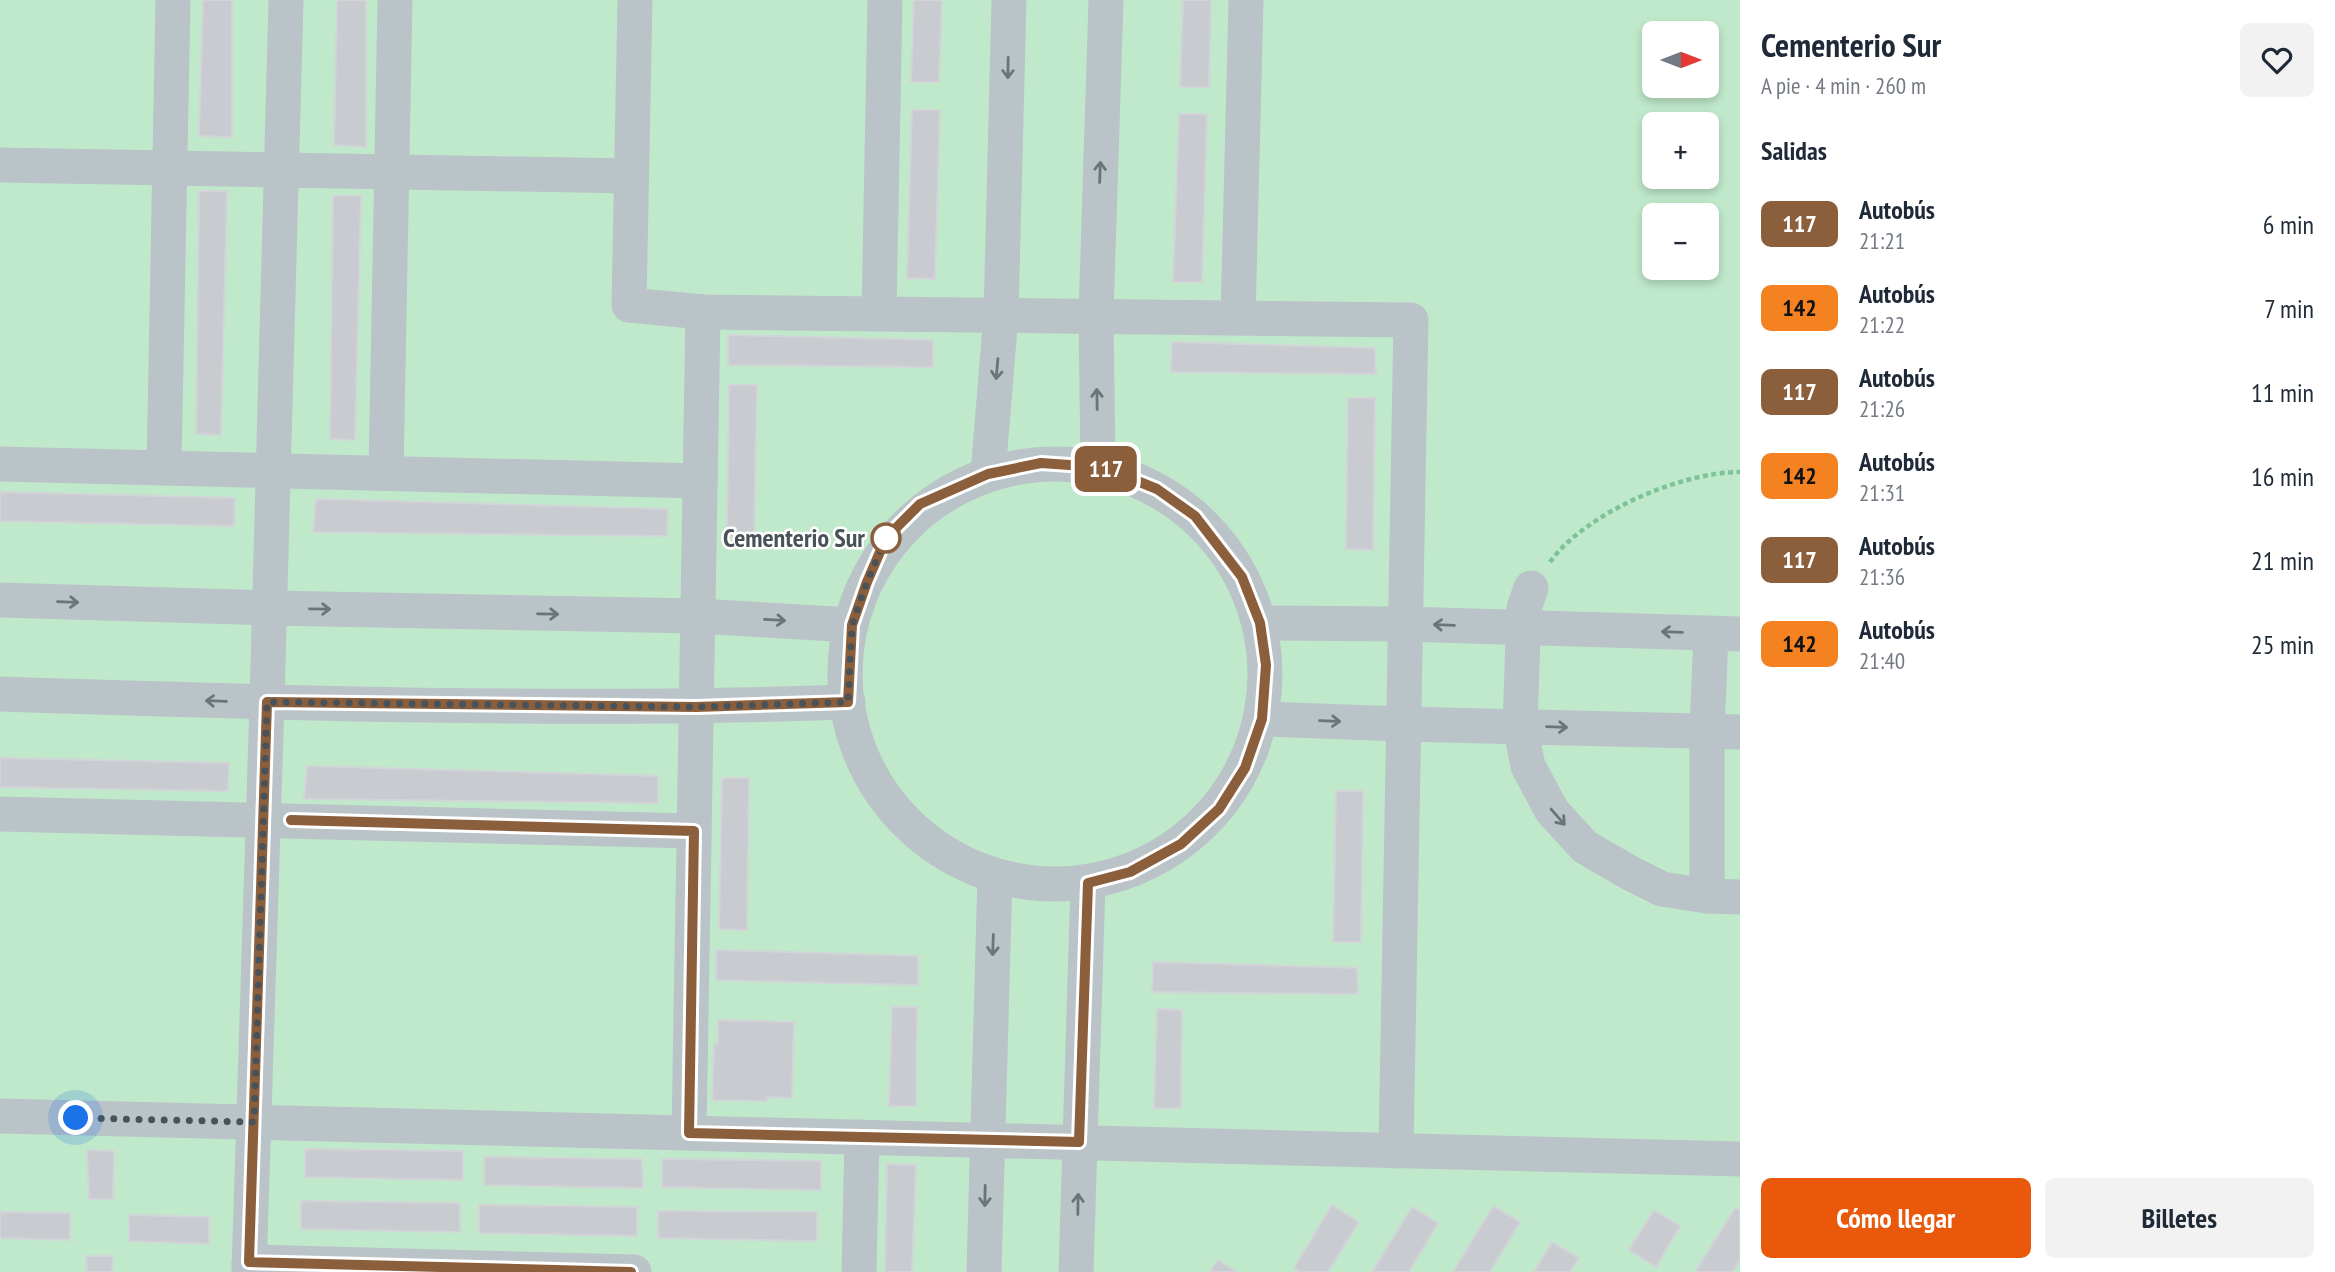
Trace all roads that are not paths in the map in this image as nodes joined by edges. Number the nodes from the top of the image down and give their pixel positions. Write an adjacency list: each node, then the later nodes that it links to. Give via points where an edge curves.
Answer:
1 (173, 0): 10 (lane)
2 (286, 0): 11 (lane)
3 (395, 0): 12 (lane)
4 (635, 0): 13 (lane)
5 (885, 0): 15 (lane)
6 (1009, 0): 16 (lane, one-way to 16)
7 (1106, 0): 17 (lane, one-way to 7)
8 (1246, 0): 18 (lane)
9 (0, 165): 10 (lane)
10 (170, 168): 11 (lane); 21 (lane)
11 (281, 170): 12 (lane); 22 (lane)
12 (392, 172): 13 (lane); 23 (lane)
13 (631, 176): 14 (lane, via 629,305)
14 (703, 312): 15 (lane); 25 (lane)
15 (879, 314): 16 (lane)
16 (1001, 315): 17 (lane); 24 (lane, one-way to 24)
17 (1096, 316): 18 (lane); 20 (lane, one-way to 17)
18 (1238, 318): 31 (lane, via 1410,320)
19 (0, 464): 21 (lane)
20 (1098, 467): 24 (lane, via 1041,463); 30 (lane, via 1157,489 1195,516 1242,577)
21 (164, 468): 22 (lane)
22 (273, 471): 23 (lane); 28 (lane)
23 (386, 473): 25 (lane)
24 (988, 474): 32 (lane, via 920,504 886,538)
25 (701, 481): 29 (lane)
26 (1531, 588): 33 (lane)
27 (0, 600): 28 (lane, one-way to 28)
28 (269, 608): 29 (lane, one-way to 29); 36 (lane)
29 (698, 616): 32 (lane, one-way to 32); 38 (lane)
30 (1260, 623): 31 (lane); 39 (lane, via 1266,665)
31 (1404, 624): 33 (lane, one-way to 31); 40 (lane)
32 (852, 625): 37 (lane)
33 (1524, 628): 34 (lane, one-way to 33); 41 (lane)
34 (1726, 634): 42 (lane)
35 (0, 694): 36 (lane, one-way to 35)
36 (267, 702): 38 (lane); 44 (lane)
37 (848, 702): 38 (lane); 46 (lane, via 867,766 908,825 950,857)
38 (696, 707): 45 (lane)
39 (1262, 719): 40 (lane, one-way to 40); 47 (lane, via 1245,768 1219,809 1181,844 1130,872)
40 (1403, 724): 41 (lane); 55 (lane)
41 (1520, 726): 42 (lane, one-way to 42); 48 (lane, one-way to 48, via 1528,766 1552,811 1585,847 1662,889)
42 (1724, 731): 48 (lane)
43 (0, 814): 44 (lane)
44 (264, 820): 45 (lane); 50 (lane)
45 (694, 831): 51 (lane)
46 (995, 876): 47 (lane, via 1045,885); 53 (lane, one-way to 53)
47 (1088, 883): 54 (lane)
48 (1723, 897)
49 (0, 1116): 50 (lane)
50 (254, 1122): 51 (lane); 57 (lane)
51 (689, 1133): 52 (lane)
52 (862, 1137): 53 (lane); 59 (lane)
53 (987, 1140): 54 (lane); 60 (lane, one-way to 60)
54 (1079, 1142): 55 (lane); 61 (lane, one-way to 54)
55 (1396, 1151): 56 (lane)
56 (1740, 1159)
57 (249, 1267): 58 (lane)
58 (634, 1272)
59 (859, 1272)
60 (984, 1272)
61 (1076, 1272)

